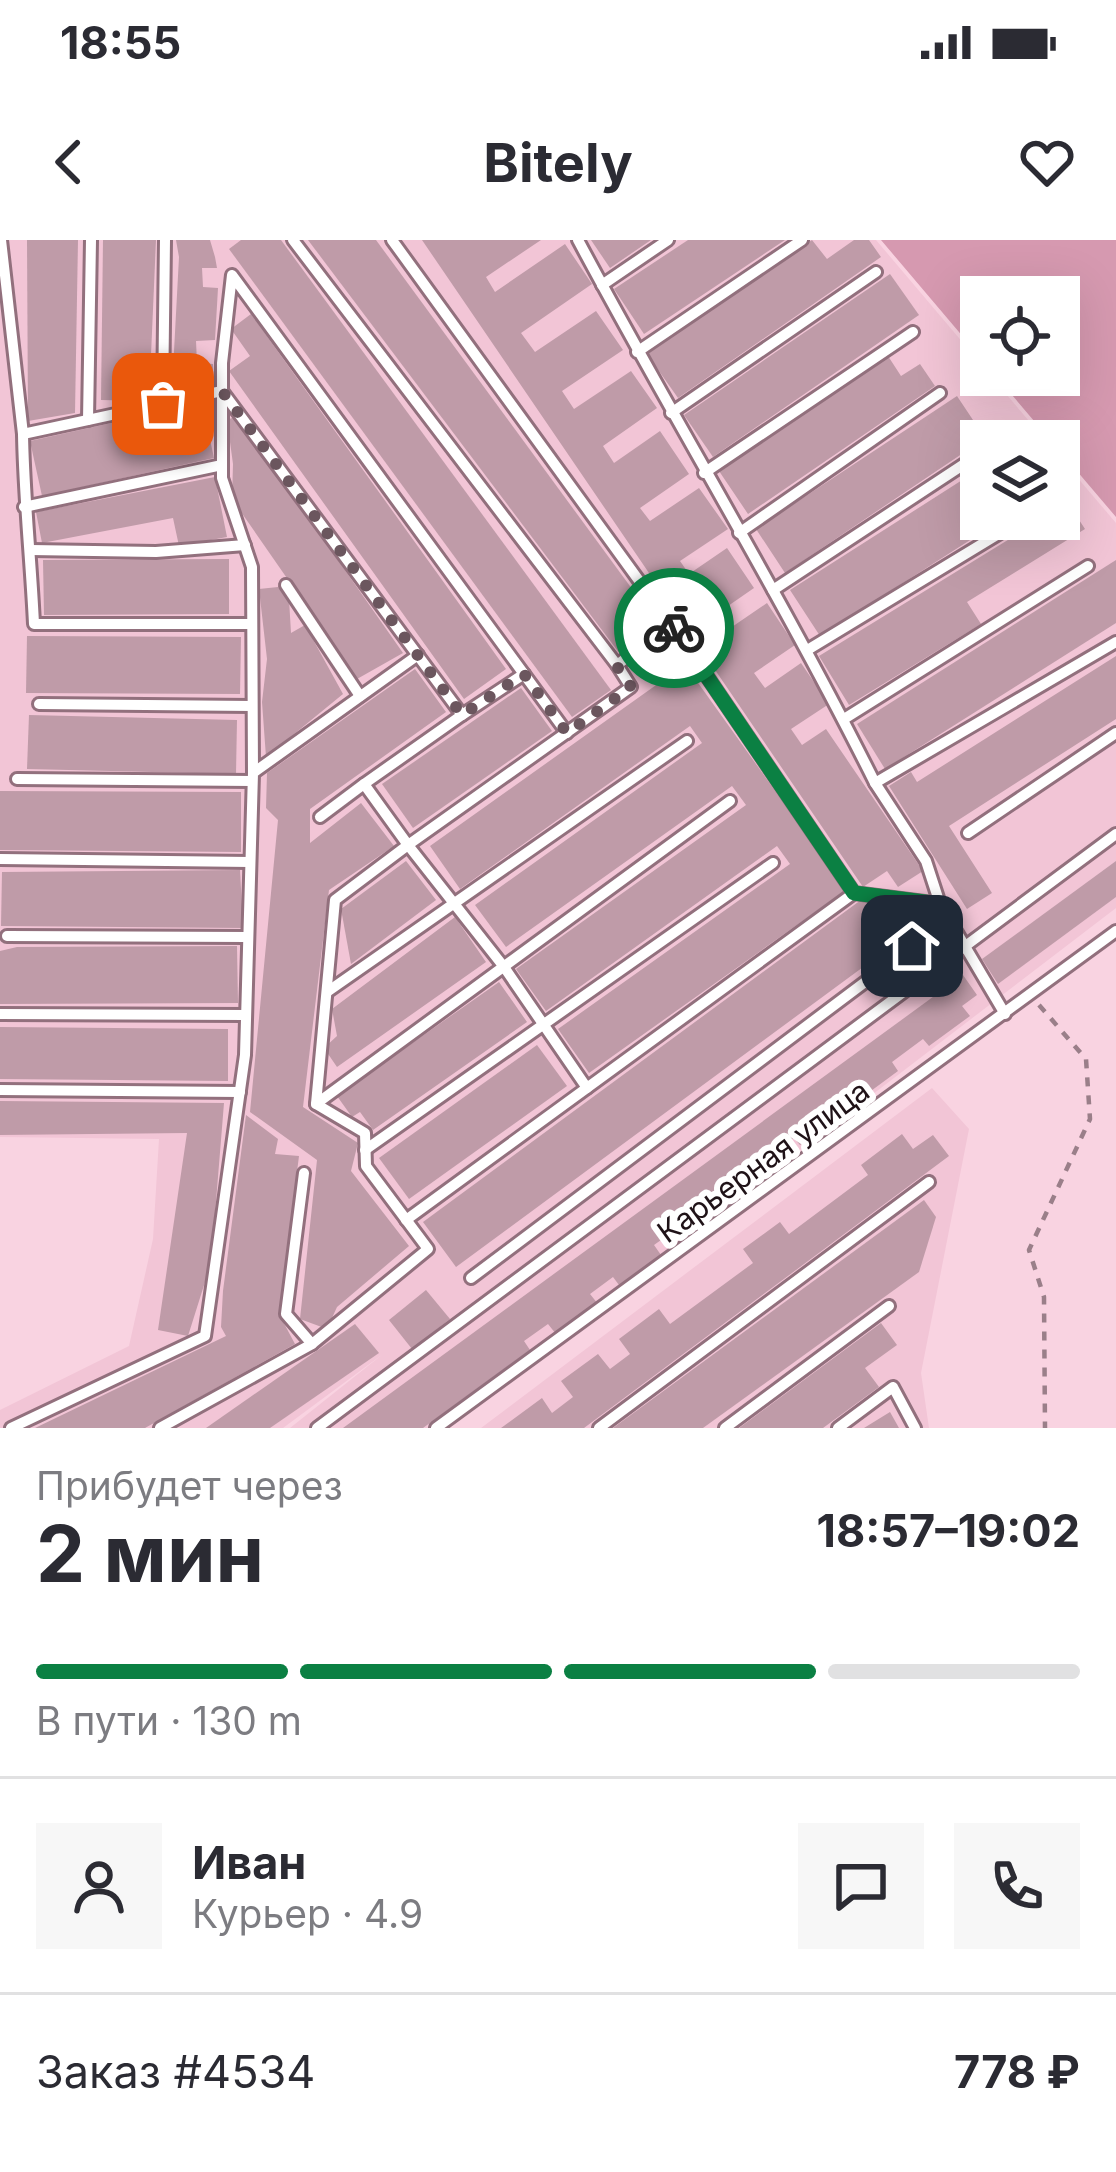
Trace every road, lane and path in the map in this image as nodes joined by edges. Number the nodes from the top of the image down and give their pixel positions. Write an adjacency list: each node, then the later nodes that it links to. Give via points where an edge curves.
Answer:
1 (1, 240): 18 (lane)
2 (91, 240): 17 (lane)
3 (165, 240): 15 (lane)
4 (293, 240): 35 (lane)
5 (392, 240): 31 (lane)
6 (578, 240): 10 (lane)
7 (668, 240): 10 (lane)
8 (802, 240): 12 (lane)
9 (875, 272): 16 (lane)
10 (602, 285): 12 (lane)
11 (913, 332): 21 (lane)
12 (637, 352): 16 (lane)
13 (222, 391): 15 (lane); 19 (lane); 34 (lane); 36 (lane, via 232,275)
14 (940, 393): 23 (lane)
15 (163, 404): 17 (lane)
16 (670, 413): 21 (lane)
17 (88, 420): 18 (lane)
18 (23, 434): 22 (lane)
19 (222, 465): 22 (lane); 25 (lane)
20 (960, 467): 29 (lane)
21 (704, 473): 23 (lane)
22 (24, 507): 26 (lane)
23 (740, 533): 29 (lane)
24 (989, 540): 33 (lane)
25 (245, 545): 26 (lane); 30 (lane)
26 (31, 550): 30 (lane, via 34,624)
27 (1088, 566): 41 (lane)
28 (286, 585): 37 (lane)
29 (773, 590): 33 (lane)
30 (252, 625): 39 (lane)
31 (671, 625): 35 (lane); 57 (lane)
32 (1116, 642): 47 (lane)
33 (809, 650): 41 (lane)
34 (418, 655): 37 (lane); 40 (lane)
35 (616, 665): 42 (lane, via 631,687)
36 (524, 674): 40 (lane); 42 (lane)
37 (360, 696): 45 (lane)
38 (39, 704): 39 (lane)
39 (253, 706): 45 (lane)
40 (462, 715): 48 (lane)
41 (844, 719): 47 (lane)
42 (567, 733): 53 (lane)
43 (1116, 733): 51 (lane)
44 (687, 741): 58 (lane)
45 (253, 777): 46 (lane); 55 (lane)
46 (17, 779)
47 (875, 783): 59 (lane, via 926,861)
48 (364, 784): 50 (lane); 53 (lane)
49 (730, 801): 65 (lane)
50 (320, 817)
51 (968, 833)
52 (1116, 834): 64 (lane)
53 (408, 845): 58 (lane); 66 (lane, via 335,899)
54 (0, 859): 55 (lane)
55 (250, 862): 63 (lane)
56 (772, 863): 71 (lane)
57 (854, 893): 59 (lane); 72 (lane)
58 (454, 903): 65 (lane); 66 (lane)
59 (940, 904): 60 (lane)
60 (949, 919): 64 (lane); 80 (lane)
61 (1116, 931): 67 (lane, Карьерная улица)
62 (7, 936): 63 (lane)
63 (248, 938): 70 (lane)
64 (965, 945): 69 (lane); 85 (lane)
65 (504, 967): 71 (lane); 75 (lane)
66 (327, 992): 75 (lane)
67 (1030, 996): 69 (lane, Карьерная улица); 91 (path, via 1086,1059 1090,1119 1029,1250 1044,1297)
68 (0, 1014): 70 (lane)
69 (1005, 1014): 86 (lane, Карьерная улица)
70 (246, 1015): 74 (lane)
71 (542, 1026): 72 (lane); 76 (lane)
72 (587, 1088): 79 (lane)
73 (0, 1090): 74 (lane)
74 (240, 1092): 83 (lane, via 205,1336)
75 (316, 1104): 76 (lane, via 365,1133)
76 (365, 1150): 79 (lane, via 366,1166)
77 (304, 1173): 82 (lane, via 286,1314)
78 (928, 1183): 87 (lane)
79 (406, 1220): 82 (lane, via 428,1249)
80 (471, 1278)
81 (889, 1306): 88 (lane)
82 (313, 1344): 84 (lane)
83 (11, 1428)
84 (160, 1428)
85 (316, 1428)
86 (436, 1428)
87 (599, 1428)
88 (725, 1428)
89 (838, 1428): 90 (lane, via 893,1387)
90 (915, 1428)
91 (1045, 1428)

